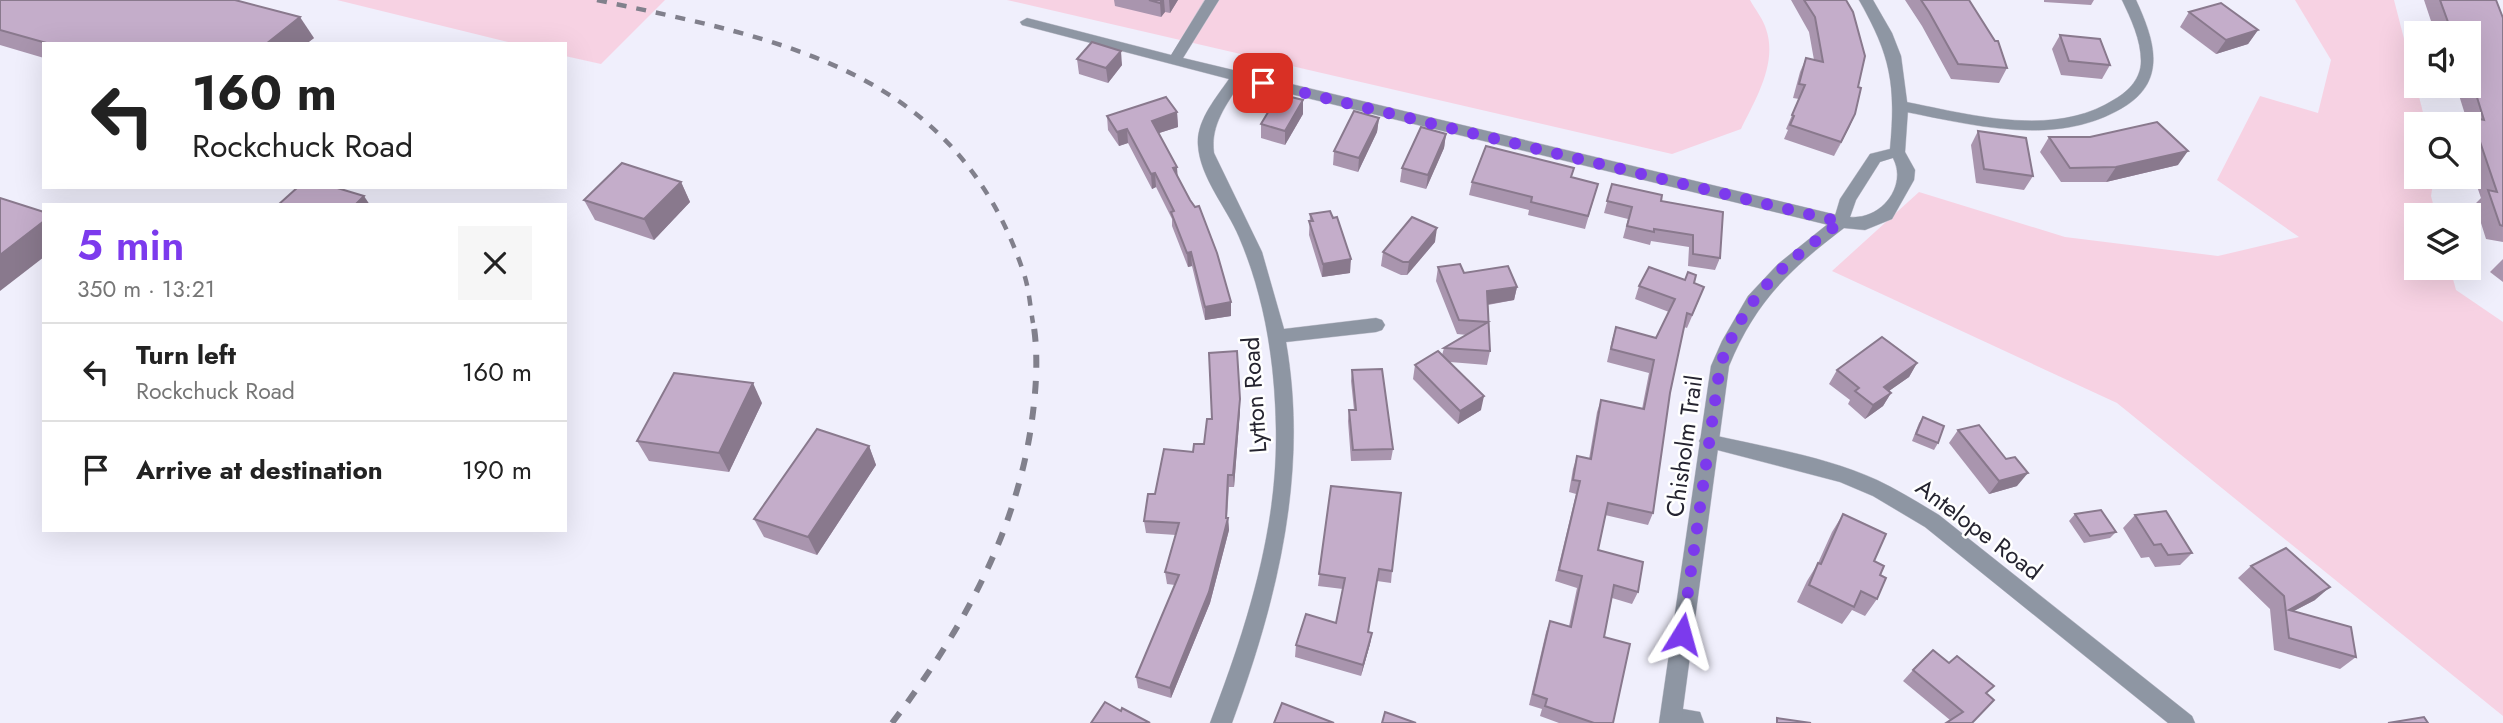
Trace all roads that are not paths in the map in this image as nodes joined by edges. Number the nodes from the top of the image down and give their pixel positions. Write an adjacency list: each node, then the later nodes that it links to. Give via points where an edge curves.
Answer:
1 (1212, 0): 5 (street)
2 (1866, 0): 7 (street, via 1894,56)
3 (2129, 0): 7 (street, via 2145,40 2148,63 2145,78 2119,105 2095,116 2045,125 1991,122)
4 (1027, 22): 5 (street)
5 (1174, 61): 6 (street)
6 (1237, 77): 9 (street); 11 (street, Lytton Road, via 1213,116 1205,145 1209,162 1247,235)
7 (1901, 106): 8 (street)
8 (1897, 152): 9 (street, via 1875,159 1848,199); 9 (street, via 1907,170 1906,180 1886,215 1865,224)
9 (1841, 222): 12 (street, Chisholm Trail, via 1769,281 1749,304 1732,332 1720,366)
10 (1376, 325): 11 (street)
11 (1276, 337): 14 (street, Lytton Road, via 1283,389 1279,522 1252,638)
12 (1708, 441): 13 (street, Chisholm Trail); 16 (street, Antelope Road, via 1824,470 1896,499 1932,521)
13 (1670, 720): 15 (street, via 1692,719)
14 (1221, 723)
15 (1693, 723)
16 (2184, 723)

